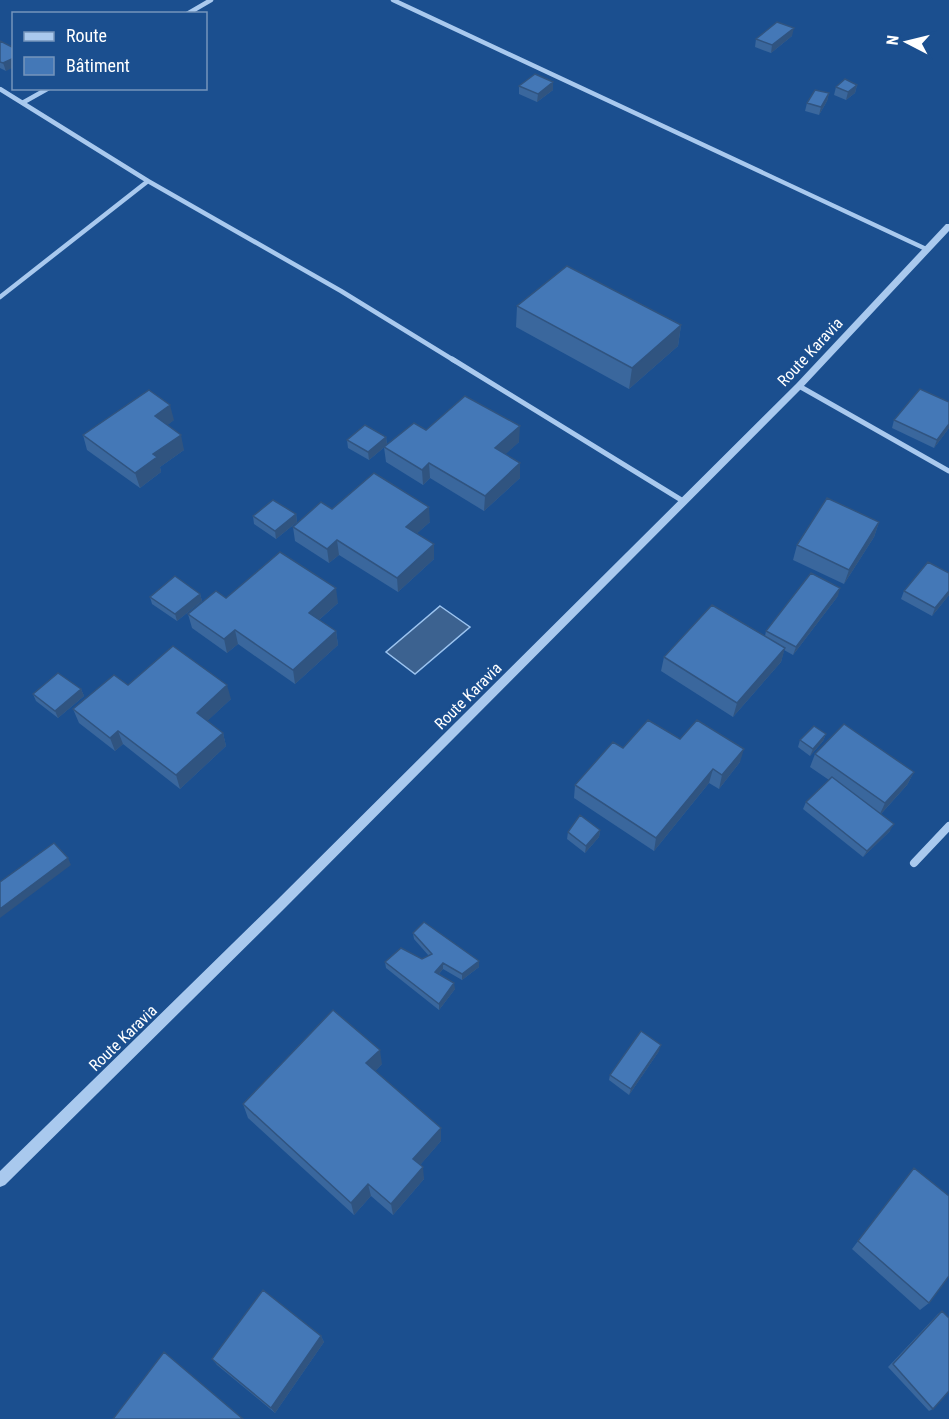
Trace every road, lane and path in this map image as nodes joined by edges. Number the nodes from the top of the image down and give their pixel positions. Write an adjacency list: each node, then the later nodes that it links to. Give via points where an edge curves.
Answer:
1 (212, 0): 3 (street)
2 (393, 0): 9 (street)
3 (191, 12)
4 (0, 89): 6 (street)
5 (45, 90): 6 (street)
6 (24, 102): 7 (street)
7 (148, 181): 10 (street); 13 (street, via 341,291)
8 (949, 226): 9 (street, Route Karavia)
9 (926, 249): 11 (street, Route Karavia)
10 (0, 297)
11 (799, 386): 12 (street); 13 (street, Route Karavia)
12 (949, 471)
13 (683, 501): 16 (street, Route Karavia)
14 (949, 826): 15 (street)
15 (914, 863)
16 (0, 1180)

